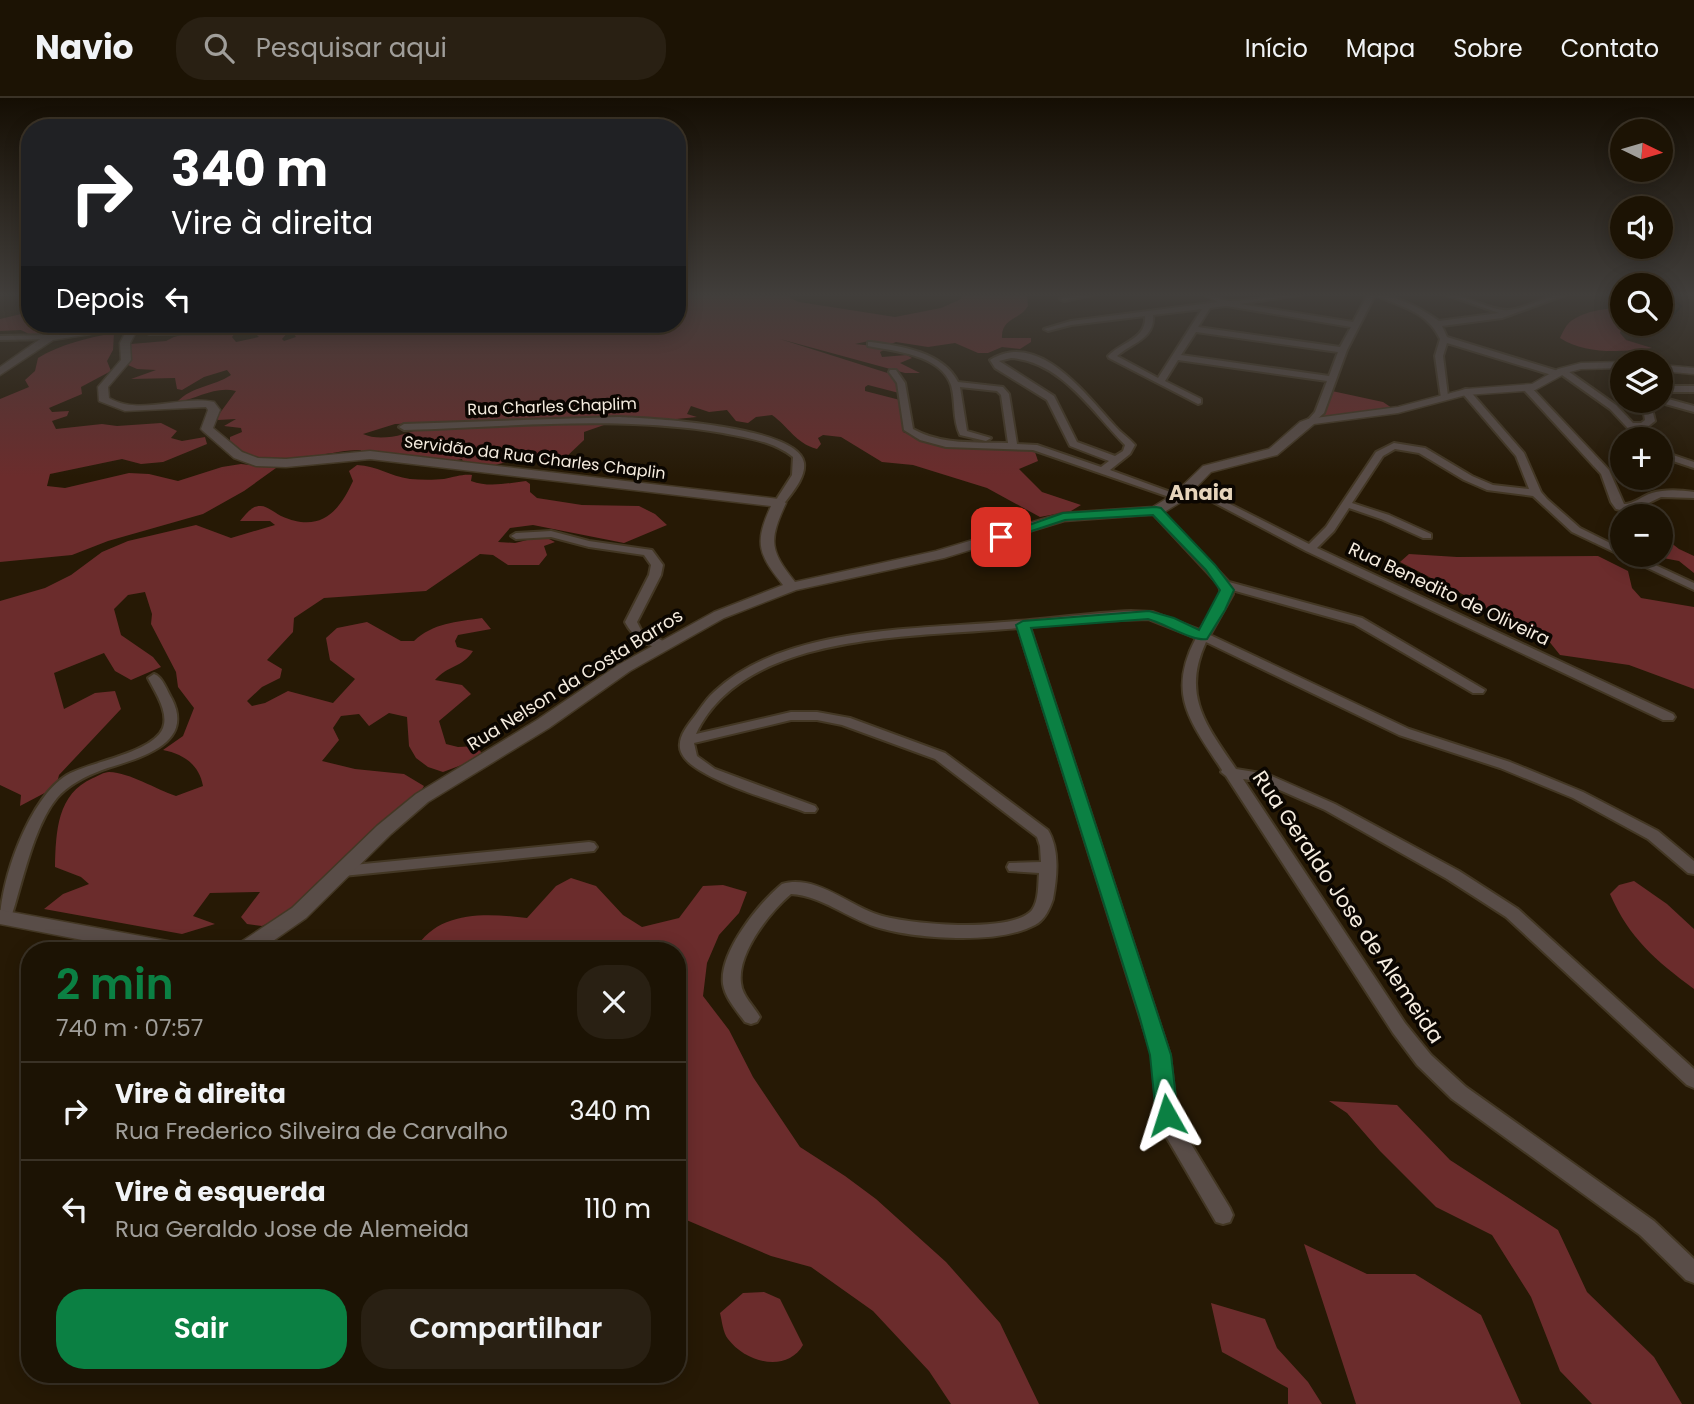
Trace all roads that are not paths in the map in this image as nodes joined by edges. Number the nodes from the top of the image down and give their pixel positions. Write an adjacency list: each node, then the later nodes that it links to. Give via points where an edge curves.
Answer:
1 (24, 355): 14 (street)
2 (125, 355): 43 (street, Servidão da Rua Charles Chaplin, via 103,387 103,399 115,406 134,407 210,404 214,410 207,429 244,459 286,463 362,455)
3 (919, 355): 19 (street, via 948,373)
4 (1007, 355): 33 (street, via 994,360 1051,398 1073,444)
5 (1024, 355): 33 (street, via 1074,384 1130,445)
6 (1114, 355): 18 (street)
7 (1342, 355): 17 (street)
8 (1439, 355): 24 (street)
9 (1503, 355): 16 (street)
10 (1177, 356): 17 (street); 18 (street)
11 (1610, 365): 16 (street)
12 (1673, 369): 13 (street)
13 (1694, 371)
14 (0, 372)
15 (893, 372): 32 (street, via 901,383 908,426 914,434 946,444)
16 (1560, 372): 20 (street); 30 (street, via 1613,407)
17 (1333, 379): 29 (street)
18 (1160, 383): 25 (street)
19 (955, 384): 32 (street, via 963,433); 32 (street, via 1000,389 1005,394)
20 (1527, 388): 23 (street); 38 (street)
21 (1673, 389): 22 (street)
22 (1694, 389)
23 (1466, 392): 24 (street); 39 (street, via 1521,455)
24 (1444, 396): 29 (street, via 1398,410)
25 (1198, 401)
26 (1673, 403): 27 (street)
27 (1694, 409)
28 (1649, 413): 30 (street, via 1650,421)
29 (1317, 421): 41 (street, Rua Nelson da Costa Barros, via 1304,424 1273,452 1207,469)
30 (1631, 426)
31 (404, 427): 43 (street, Rua Charles Chaplim, via 617,420 738,433 781,443 798,458 796,477)
32 (1012, 443): 36 (street)
33 (1116, 460): 36 (street)
34 (1673, 462): 35 (street)
35 (1693, 465)
36 (1103, 470): 41 (street)
37 (1610, 471): 38 (street)
38 (1605, 472): 40 (street, via 1621,506 1632,507 1659,494)
39 (1536, 493): 44 (street, via 1491,488 1422,450 1394,446 1379,454); 48 (street, via 1576,530)
40 (1694, 495)
41 (1179, 497): 45 (street, Rua Nelson da Costa Barros)
42 (1216, 501): 49 (street, Rua Benedito de Oliveira)
43 (779, 503): 52 (street, Rua Charles Chaplim, via 765,533 765,545 768,557)
44 (1346, 505): 47 (street); 49 (street)
45 (1156, 511): 51 (street); 52 (street, Rua Nelson da Costa Barros, via 1063,517 939,555)
46 (516, 536): 56 (street, via 551,534 648,552 657,565 655,575 631,622 636,632)
47 (1427, 536)
48 (1610, 547)
49 (1310, 549): 59 (street, Rua Benedito de Oliveira)
50 (1652, 567): 53 (street)
51 (1225, 584): 55 (street, Rua Geraldo Jose de Alemeida, via 1227,594); 58 (street, via 1357,621)
52 (792, 587): 56 (street, Rua Nelson da Costa Barros, via 719,615)
53 (1694, 587)
54 (1023, 625): 55 (street, via 1149,615); 60 (street, via 849,640 789,654 739,677 698,718); 73 (street, via 1161,1055 1167,1115)
55 (1202, 636): 61 (street, Rua Geraldo Jose de Alemeida, via 1189,670 1187,696); 66 (street, via 1404,732 1578,795 1653,835)
56 (661, 645): 67 (street, Rua Nelson da Costa Barros, via 422,798)
57 (154, 678): 68 (street, via 168,700 171,731 152,748 77,774 55,790 42,808)
58 (1478, 690)
59 (1668, 717)
60 (687, 741): 62 (street, via 687,755 694,764); 65 (street, via 791,716 824,717 862,726 940,756 963,772 1043,834 1049,844)
61 (1228, 772): 72 (street, via 1262,777 1330,807 1512,913); 74 (street, Rua Geraldo Jose de Alemeida, via 1424,1060 1459,1093 1647,1228)
62 (810, 809)
63 (589, 847): 67 (street)
64 (1016, 867): 65 (street)
65 (1046, 868): 71 (street, via 1043,906 1032,920 985,931 882,922 846,909 818,891 788,888 762,914 733,967 735,994)
66 (1694, 869)
67 (343, 871): 70 (street, Rua Nelson da Costa Barros, via 299,914)
68 (2, 918): 69 (street)
69 (130, 942)
70 (257, 942)
71 (751, 1017)
72 (1694, 1080)
73 (1223, 1215)
74 (1694, 1273)

